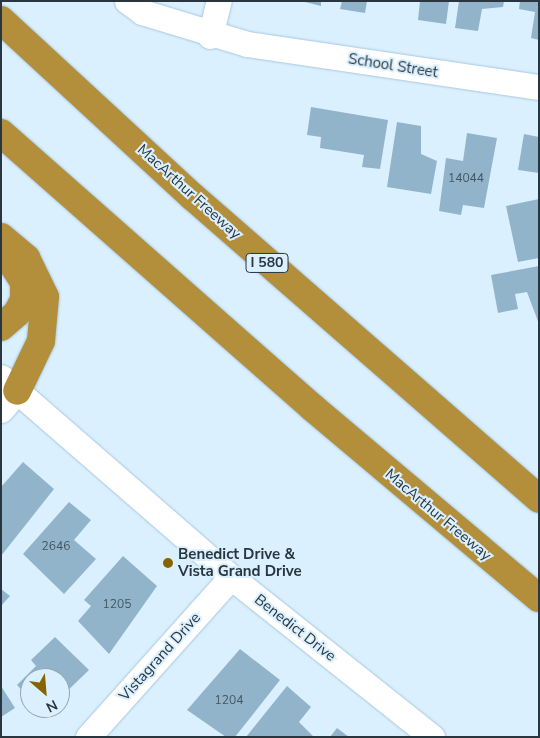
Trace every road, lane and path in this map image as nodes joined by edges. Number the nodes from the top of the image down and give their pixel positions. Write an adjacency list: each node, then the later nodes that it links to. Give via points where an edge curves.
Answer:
1 (127, 1): 4 (street, via 142,12)
2 (219, 1): 4 (street)
3 (1, 20): 11 (highway, MacArthur Freeway / I 580, via 193,197)
4 (210, 36): 5 (street, School Street)
5 (539, 87)
6 (1, 133): 13 (highway, MacArthur Freeway, via 320,414)
7 (1, 237): 10 (highway, via 26,258 45,297 41,341)
8 (1, 252): 9 (highway, via 24,282 21,306)
9 (1, 327)
10 (7, 393): 12 (street, Benedict Drive)
11 (539, 499)
12 (231, 577): 14 (street, Vistagrand Drive); 15 (street, Benedict Drive)
13 (539, 598)
14 (88, 737)
15 (432, 737)

